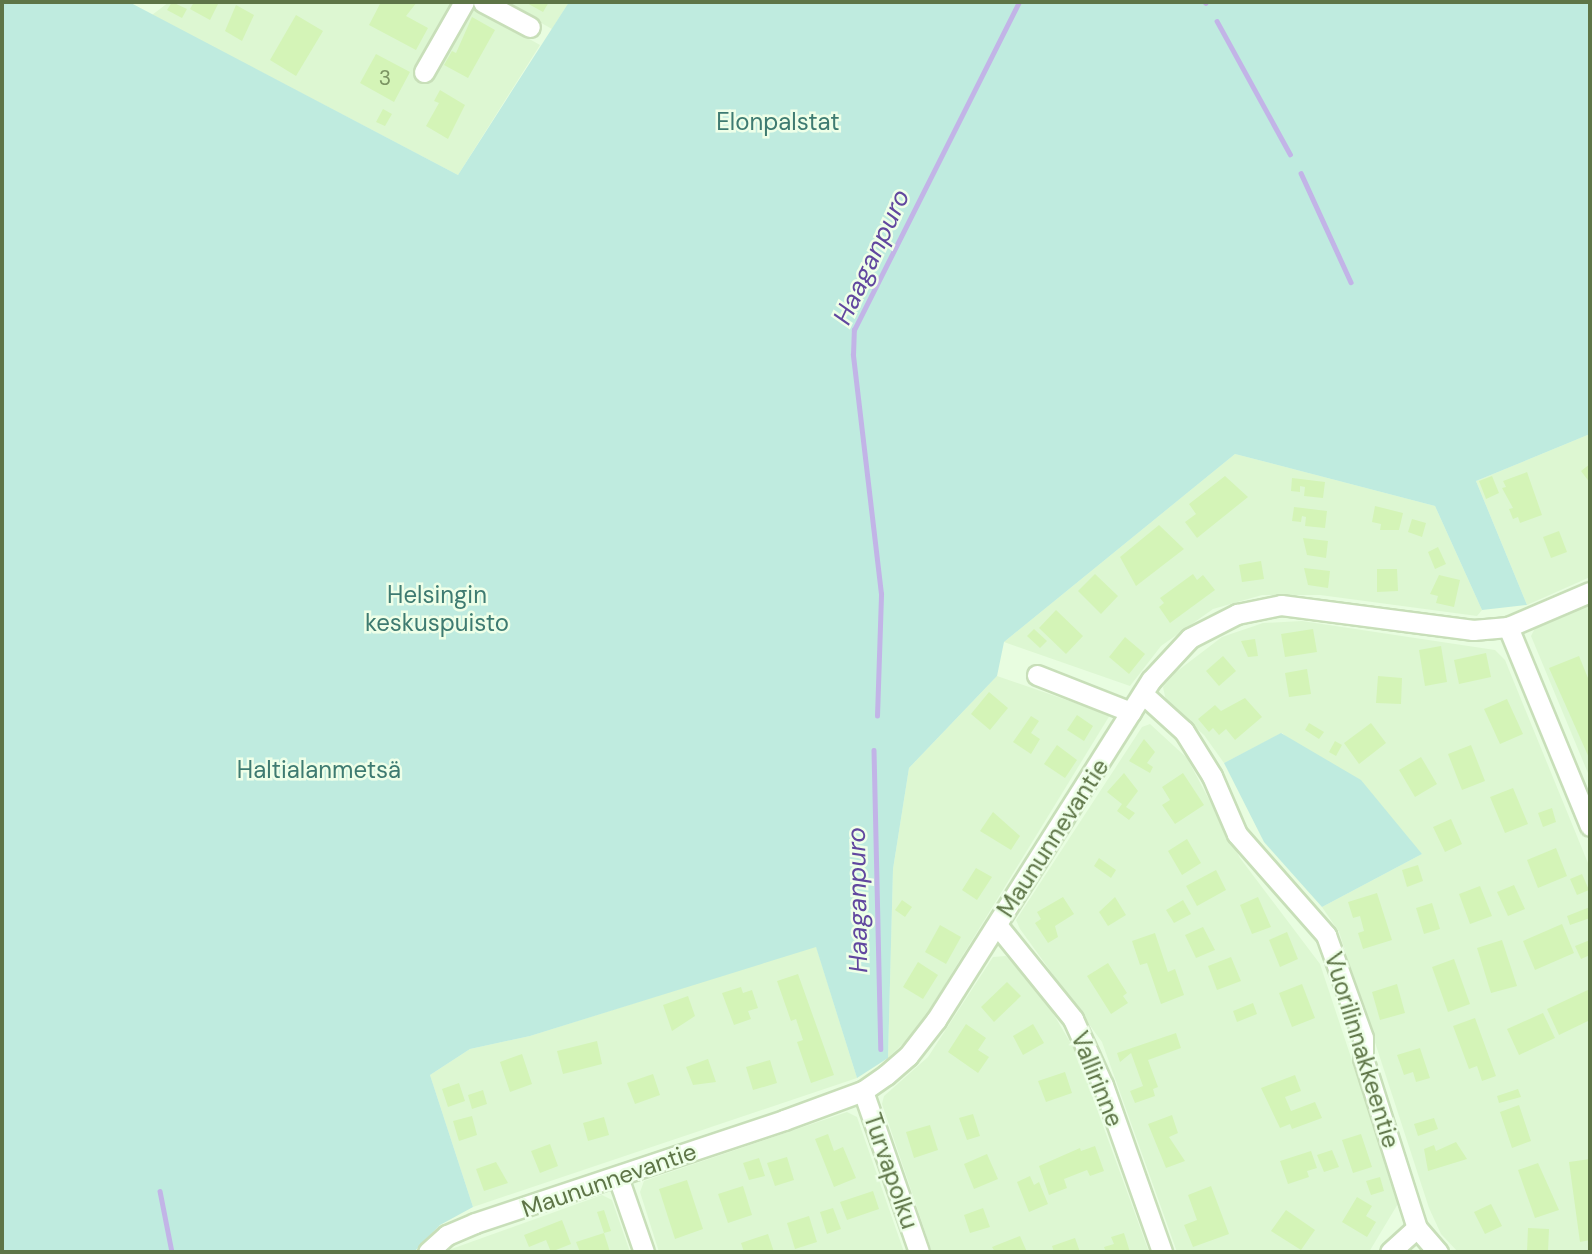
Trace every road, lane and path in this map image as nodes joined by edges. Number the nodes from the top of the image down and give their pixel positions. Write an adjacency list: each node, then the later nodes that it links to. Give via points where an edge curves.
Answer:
1 (464, 2): 4 (street)
2 (483, 2): 3 (street)
3 (530, 27)
4 (424, 72)
5 (1590, 592): 6 (street, Maununnevantie)
6 (1508, 627): 8 (street, Maununnevantie, via 1473,630 1305,607 1258,608 1216,622 1190,638 1170,656); 10 (street)
7 (1037, 675): 9 (street)
8 (1143, 694): 9 (street, Maununnevantie); 14 (street, Vuorilinnakkeentie, via 1184,731 1212,776 1237,834 1326,935 1363,1038 1363,1058)
9 (1131, 712): 11 (street, Maununnevantie)
10 (1590, 826)
11 (997, 925): 12 (street, Maununnevantie, via 908,1056); 18 (street, Vallirinne, via 1073,1019 1103,1085)
12 (863, 1091): 13 (street, Maununnevantie); 17 (street, Turvapolku)
13 (618, 1177): 15 (street, Maununnevantie, via 475,1223 447,1235); 16 (street)
14 (1417, 1228): 19 (street); 20 (street, Vuorilinnakkeentie)
15 (428, 1252)
16 (644, 1252)
17 (919, 1252)
18 (1162, 1252)
19 (1390, 1252)
20 (1438, 1252)

